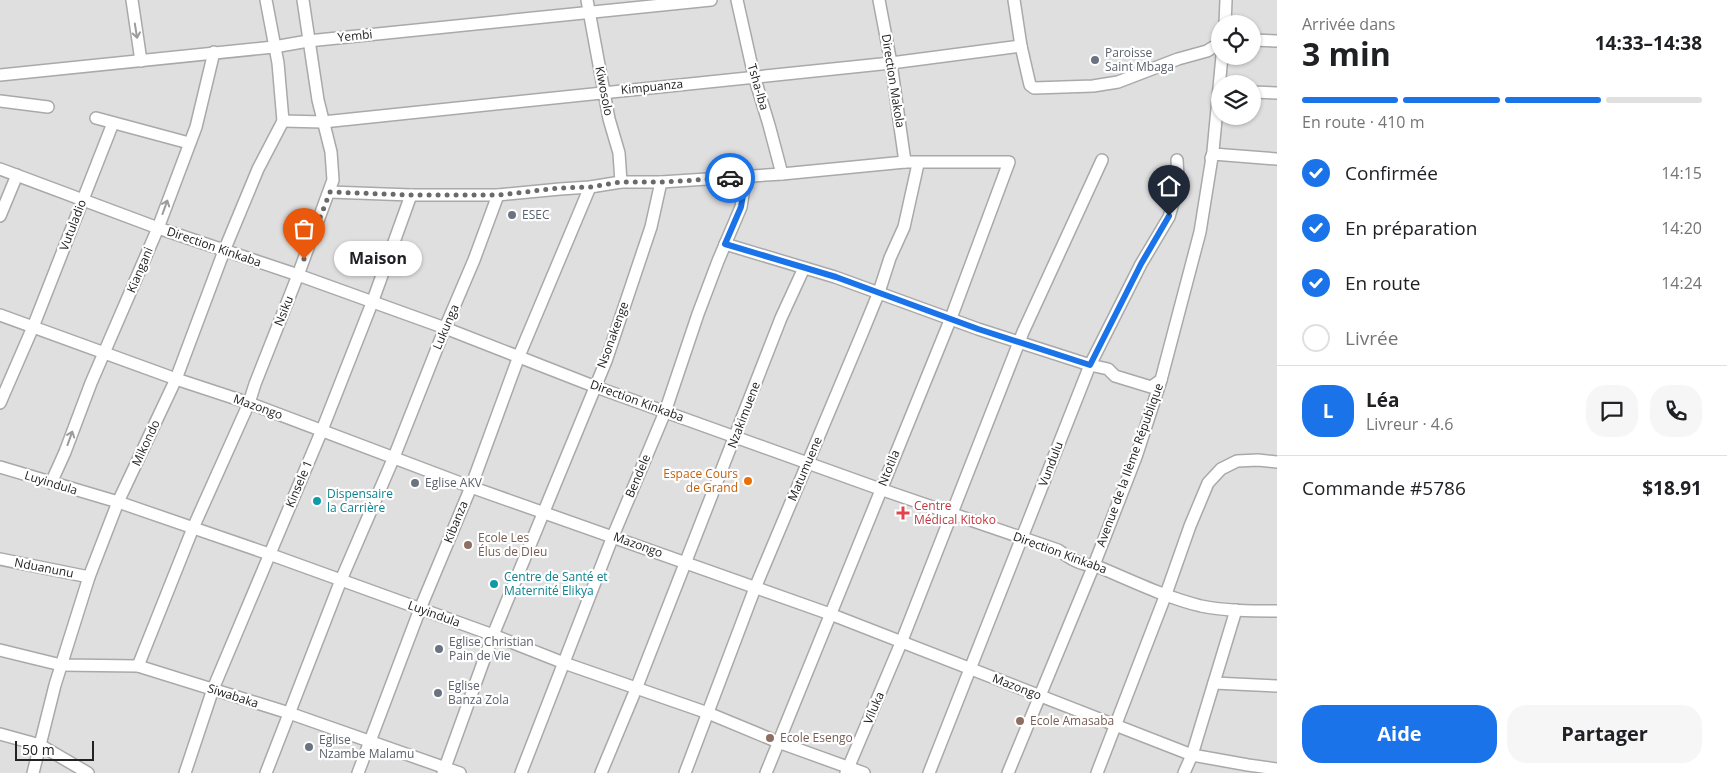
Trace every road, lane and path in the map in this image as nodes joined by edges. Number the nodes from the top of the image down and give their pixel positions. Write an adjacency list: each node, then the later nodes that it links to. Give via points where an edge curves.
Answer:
1 (132, 0): 19 (street, one-way to 19)
2 (266, 0): 16 (street)
3 (302, 0): 13 (street, Nsiku)
4 (587, 0): 10 (street, Kiwosolo)
5 (711, 0): 10 (street, Yembi)
6 (737, 0): 22 (street, Tsha-Iba)
7 (879, 0): 20 (street, Direction Makola)
8 (1014, 0): 15 (street)
9 (1226, 0): 11 (street)
10 (590, 12): 13 (street, Yembi); 23 (street, Kiwosolo)
11 (1225, 15)
12 (1261, 40): 14 (street)
13 (308, 41): 16 (street, Yembi); 30 (street, Nsiku)
14 (1277, 41)
15 (1021, 46): 17 (street, via 1030,85 1034,88 1118,82); 20 (street, Kimpuanza)
16 (274, 47): 18 (street, Yembi); 29 (street)
17 (1211, 49)
18 (214, 52): 19 (street, Yembi); 33 (street, Kiangani, via 196,127)
19 (141, 61): 21 (street, Yembi)
20 (892, 63): 22 (street, Kimpuanza); 38 (street, Direction Makola)
21 (0, 75)
22 (754, 76): 23 (street, Kimpuanza); 41 (street, Tsha-Iba)
23 (604, 92): 30 (street, Kimpuanza); 44 (street, Kiwosolo, via 619,153)
24 (1261, 92): 25 (street)
25 (1277, 93)
26 (0, 100): 27 (street)
27 (48, 107)
28 (96, 118): 31 (street)
29 (282, 122): 30 (street, Kimpuanza); 54 (street, Mikondo, via 258,168)
30 (323, 122): 47 (street, Nsiku, via 331,152 333,180)
31 (113, 123): 33 (street); 50 (street, Vutuladio)
32 (1215, 125): 34 (street, Avenue de la IIème République)
33 (189, 143): 52 (street, Kiangani, one-way to 33)
34 (1211, 158): 35 (street, via 1213,154); 68 (street, Avenue de la IIème République, via 1198,245)
35 (1277, 159)
36 (1102, 160): 63 (street, Viluka)
37 (1177, 160): 66 (street, Vundulu, via 1178,177 1169,216)
38 (904, 162): 39 (street); 41 (street)
39 (918, 164): 57 (street, Matumuene, via 904,228); 60 (street, Ntotila, via 1009,162)
40 (0, 169): 42 (street, Direction Kinkaba)
41 (782, 174): 43 (street)
42 (17, 175): 50 (street, Direction Kinkaba); 51 (street)
43 (746, 176): 45 (street); 53 (street, Bendele, via 741,207)
44 (621, 182): 45 (street); 46 (street)
45 (662, 182): 69 (street, Nsonakenge, via 651,227)
46 (590, 187): 49 (street); 65 (street, Kibanza)
47 (330, 192): 48 (street); 56 (street, Nsiku)
48 (411, 195): 49 (street); 58 (street, Kinsele 1)
49 (498, 195): 62 (street, Lukunga)
50 (84, 199): 52 (street, Direction Kinkaba); 61 (street, Vutuladio)
51 (0, 216)
52 (158, 228): 54 (street, Direction Kinkaba); 64 (street, Kiangani)
53 (725, 244): 55 (street); 72 (street, Bendele)
54 (224, 251): 56 (street, Direction Kinkaba); 67 (street, Mikondo)
55 (804, 268): 57 (street); 74 (street, Nzakimuene, via 781,318)
56 (298, 275): 58 (street, Direction Kinkaba); 71 (street, Nsiku)
57 (879, 292): 60 (street); 76 (street, Matumuene)
58 (372, 303): 62 (street, Direction Kinkaba); 73 (street, Kinsele 1)
59 (0, 315): 61 (street, Mazongo)
60 (951, 318): 63 (street); 81 (street, Ntotila)
61 (33, 327): 64 (street, Mazongo); 70 (street, Vutuladio)
62 (445, 328): 65 (street, Direction Kinkaba); 75 (street, Lukunga)
63 (1019, 342): 66 (street); 84 (street, Viluka)
64 (105, 353): 67 (street, Mazongo); 79 (street, Kiangani, one-way to 64)
65 (519, 356): 69 (street, Direction Kinkaba); 80 (street, Kibanza)
66 (1090, 365): 68 (street, via 1152,387); 87 (street, Vundulu)
67 (176, 379): 71 (street, Mazongo); 82 (street, Mikondo)
68 (1161, 380): 91 (street, Avenue de la IIème République, via 1136,457)
69 (596, 387): 72 (street, Direction Kinkaba); 83 (street, Nsonakenge)
70 (0, 403)
71 (249, 403): 73 (street, Mazongo); 85 (street, Nsiku)
72 (665, 412): 74 (street, Direction Kinkaba); 86 (street, Bendele)
73 (322, 430): 75 (street, Mazongo); 88 (street, Kinsele 1)
74 (736, 437): 76 (street, Direction Kinkaba); 90 (street, Nzakimuene)
75 (394, 458): 80 (street, Mazongo); 93 (street, Lukunga)
76 (807, 462): 81 (street, Direction Kinkaba); 94 (street, Matumuene)
77 (1277, 462): 95 (street, via 1237,462 1221,469 1208,483)
78 (0, 467): 79 (street, Luyindula)
79 (51, 483): 82 (street, Luyindula)
80 (471, 487): 83 (street, Mazongo); 96 (street, Kibanza)
81 (880, 489): 84 (street, Direction Kinkaba); 99 (street, Ntotila)
82 (118, 502): 85 (street, Luyindula); 92 (street, Mikondo)
83 (543, 513): 86 (street, Mazongo); 100 (street, Nsonakenge)
84 (952, 514): 87 (street, Direction Kinkaba); 101 (street, Viluka)
85 (193, 528): 88 (street, Luyindula); 105 (street, Nsiku)
86 (614, 536): 90 (street, Mazongo); 103 (street, Bendele)
87 (1023, 538): 91 (street, Direction Kinkaba, via 1058,550 1084,564); 106 (street, Vundulu)
88 (269, 554): 93 (street, Luyindula); 109 (street, Kinsele 1)
89 (0, 559): 92 (street, Nduanunu)
90 (686, 562): 94 (street, Mazongo); 110 (street, Nzakimuene)
91 (1094, 564): 95 (street, Direction Kinkaba); 111 (street, Avenue de la IIème République)
92 (89, 577): 104 (street, Mikondo)
93 (341, 580): 96 (street, Luyindula); 112 (street, Lukunga)
94 (755, 588): 99 (street, Mazongo); 113 (street, Matumuene)
95 (1166, 594): 97 (street, Direction Kinkaba, via 1200,606); 114 (street)
96 (420, 609): 100 (street, Luyindula); 116 (street, Kibanza)
97 (1236, 610): 98 (street, Direction Kinkaba); 107 (street)
98 (1277, 612)
99 (830, 614): 101 (street, Mazongo); 117 (street, Ntotila)
100 (493, 635): 103 (street, Luyindula); 122 (street, Nsonakenge)
101 (901, 643): 106 (street, Mazongo); 123 (street, Viluka)
102 (0, 650): 104 (street, Siwabaka)
103 (564, 663): 110 (street, Luyindula); 130 (street, Bendele)
104 (61, 665): 105 (street, Siwabaka); 118 (street, Mikondo)
105 (138, 666): 109 (street, Siwabaka)
106 (970, 669): 111 (street, Mazongo); 135 (street, Vundulu)
107 (1214, 683): 108 (street); 119 (street)
108 (1277, 686)
109 (214, 689): 112 (street, Siwabaka); 126 (street, Kinsele 1)
110 (636, 689): 113 (street, Luyindula); 131 (street, Nzakimuene)
111 (1040, 696): 114 (street, Mazongo); 136 (street, Avenue de la IIème République)
112 (289, 713): 116 (street, Siwabaka); 127 (street, Lukunga)
113 (708, 713): 117 (street, Luyindula); 132 (street, Matumuene)
114 (1116, 726): 119 (street, Mazongo); 137 (street)
115 (0, 734): 118 (street)
116 (371, 741): 122 (street, Siwabaka); 128 (street, Kibanza)
117 (778, 742): 123 (street, Luyindula); 133 (street, Ntotila)
118 (40, 745): 124 (street, Mikondo); 125 (street)
119 (1192, 755): 120 (street, Mazongo); 138 (street)
120 (1246, 769): 121 (street, Mazongo)
121 (1277, 769)
122 (445, 770): 129 (street, Siwabaka)
123 (847, 770): 134 (street, Luyindula)
124 (33, 773)
125 (88, 773)
126 (185, 773)
127 (266, 773)
128 (358, 773)
129 (460, 773)
130 (521, 773)
131 (601, 773)
132 (685, 773)
133 (766, 773)
134 (864, 773)
135 (929, 773)
136 (1008, 773)
137 (1097, 773)
138 (1184, 773)

